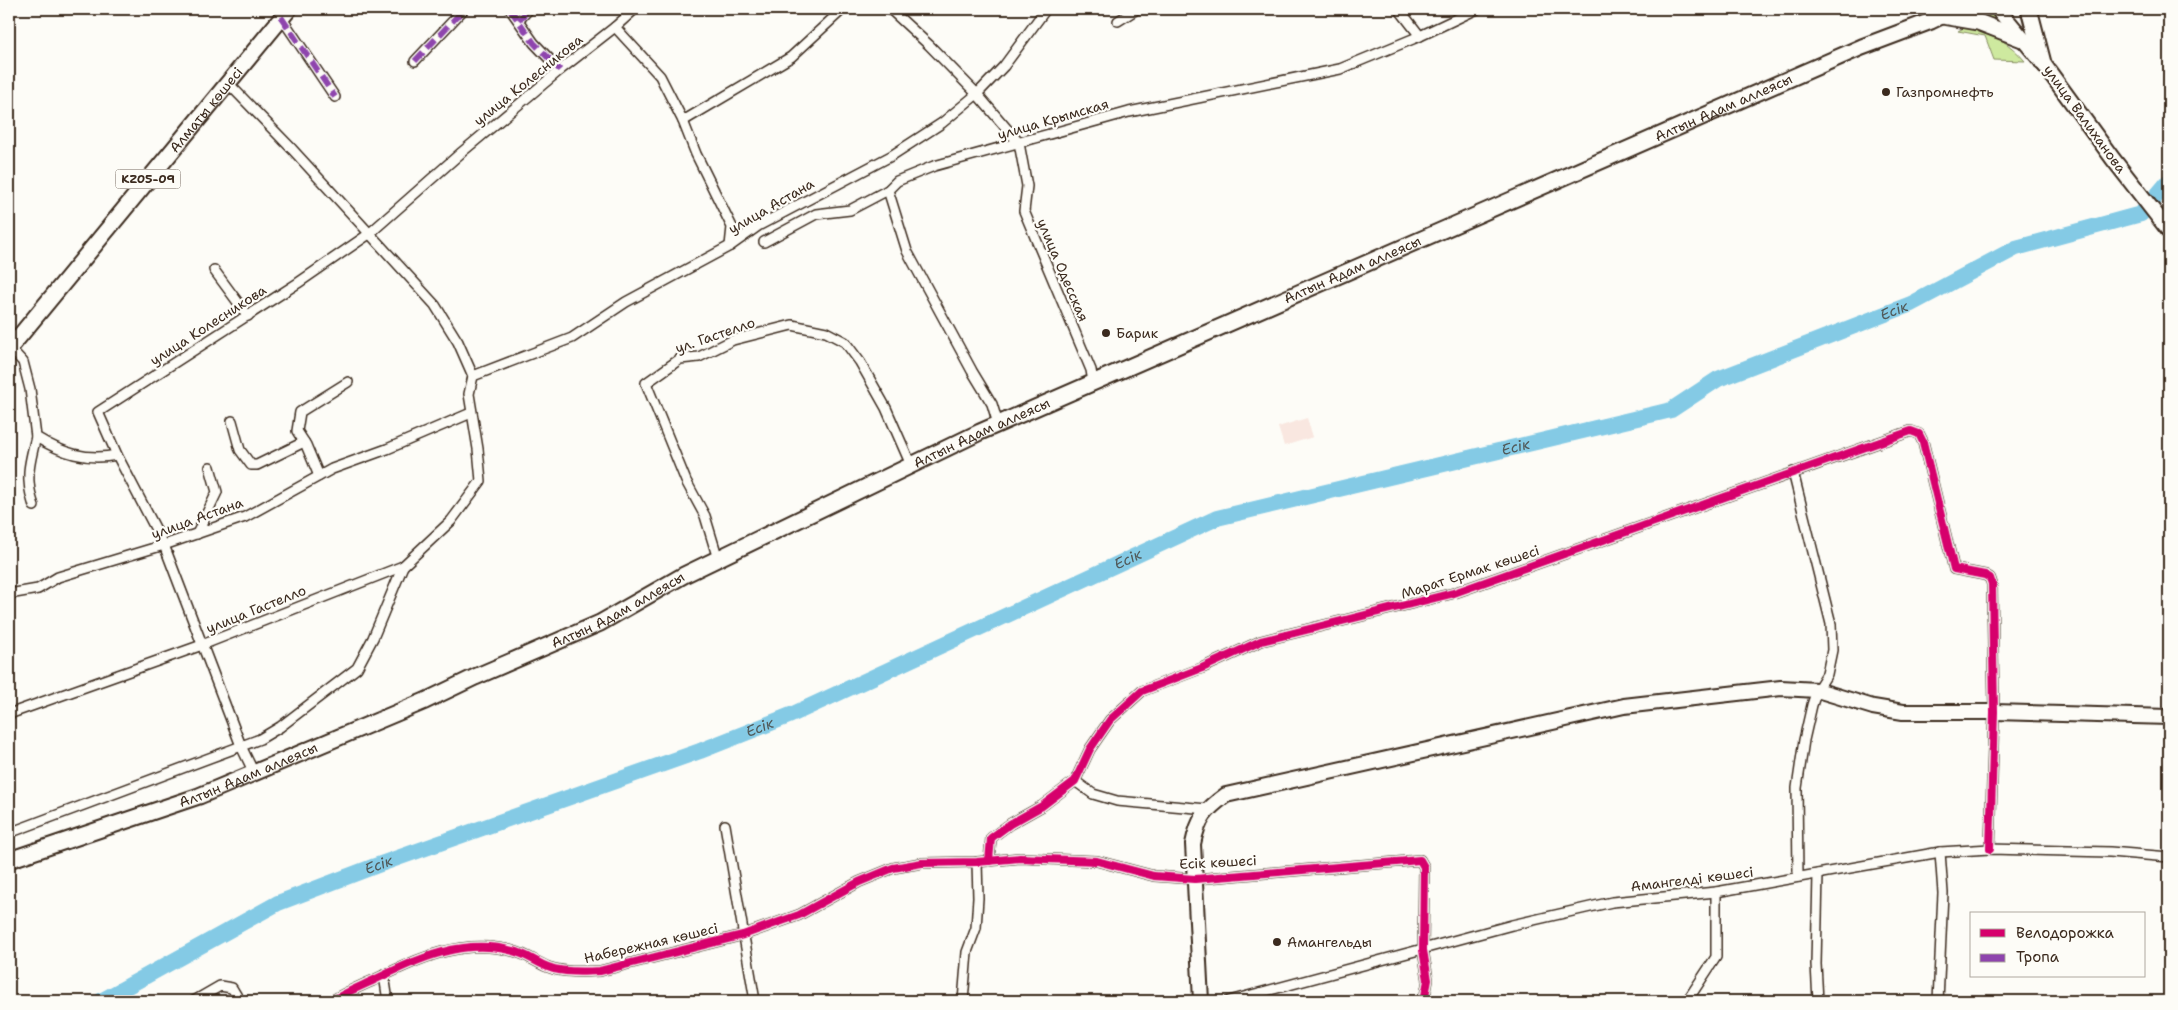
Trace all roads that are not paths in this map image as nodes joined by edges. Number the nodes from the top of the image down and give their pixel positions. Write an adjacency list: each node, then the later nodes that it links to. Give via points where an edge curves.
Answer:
1 (464, 9): 20 (street)
2 (510, 9): 15 (street)
3 (529, 9): 15 (street)
4 (635, 9): 17 (street, улица Колесникова)
5 (843, 9): 26 (street, via 791,57)
6 (890, 9): 24 (street, улица Одесская)
7 (1046, 9): 24 (street, улица Астана, via 1004,66)
8 (1137, 9): 16 (street)
9 (1399, 9): 18 (street)
10 (1477, 9): 18 (street, улица Крымская)
11 (1998, 9): 19 (street, улица Валиханова)
12 (2029, 9): 21 (main road)
13 (285, 13): 23 (main road, Алматы көшесі / KZ05-09); 25 (street)
14 (1943, 14): 19 (main road, via 1978,22); 38 (main road, Алтын Адам аллеясы)
15 (519, 20): 22 (street, via 534,43)
16 (1118, 21)
17 (615, 27): 22 (street, улица Колесникова); 26 (street, via 660,76)
18 (1420, 36): 27 (street, улица Крымская, via 1340,69 1129,112)
19 (2022, 39): 21 (street, улица Валиханова)
20 (415, 61)
21 (2043, 63): 29 (street, улица Валиханова)
22 (560, 70): 30 (street, улица Колесникова)
23 (227, 82): 30 (street); 35 (main road, Алматы көшесі / KZ05-09)
24 (977, 94): 27 (street, улица Одесская); 32 (street, улица Астана, via 942,123 891,156 758,226)
25 (335, 96)
26 (683, 121): 32 (street, via 732,227)
27 (1019, 142): 28 (street, улица Крымская, via 934,166 897,181); 38 (street, улица Одесская, via 1028,186 1024,211 1091,370)
28 (888, 190): 31 (street, улица Крымская, via 850,210 816,214); 41 (street, via 907,251 992,404)
29 (2169, 231)
30 (369, 234): 34 (street, улица Колесникова); 36 (street, via 435,305 458,342)
31 (764, 242)
32 (730, 246): 36 (street, улица Астана, via 626,302 572,338)
33 (214, 270): 34 (street)
34 (248, 316): 44 (street, улица Колесникова, via 98,412)
35 (10, 348): 42 (street, via 23,362)
36 (473, 376): 39 (street, via 469,394)
37 (348, 382): 43 (street, via 300,412 297,430)
38 (1093, 382): 41 (main road, Алтын Адам аллеясы)
39 (471, 413): 48 (street, улица Астана); 53 (street, улица Гастелло, via 481,481 451,521)
40 (232, 421): 43 (street, via 240,450 251,465 257,466)
41 (998, 424): 45 (main road, Алтын Адам аллеясы)
42 (36, 437): 44 (street, via 52,447 77,455 98,458); 49 (street, via 27,478)
43 (304, 442): 48 (street)
44 (117, 455): 51 (street, улица Колесникова)
45 (911, 465): 52 (main road, Алтын Адам аллеясы); 52 (street, ул. Гастелло, via 886,408 860,362 845,342 826,332 792,325 733,340 699,357 680,360 646,383 686,481 704,516)
46 (210, 467): 50 (street, via 217,492)
47 (1792, 472): 56 (street, via 1831,624 1832,650 1827,674); 57 (street, Марат Ермак көшесі, via 1911,431 1919,434 1954,568 1990,578 1992,584); 62 (street, Марат Ермак көшесі, via 1454,593 1261,641 1142,691 1110,720 1090,749)
48 (319, 476): 50 (street, улица Астана, via 246,517)
49 (34, 506)
50 (197, 534): 51 (street, улица Астана)
51 (164, 545): 54 (street, улица Астана, via 58,577 38,589); 55 (street, улица Колесникова)
52 (718, 559): 61 (main road, Алтын Адам аллеясы, via 600,623)
53 (403, 566): 55 (street, улица Гастелло); 60 (street, via 357,668 280,727)
54 (9, 594)
55 (202, 645): 58 (street, улица Гастелло); 60 (street, улица Колесникова)
56 (1817, 690): 57 (street, via 1902,712); 63 (street, via 1781,688 1624,706 1226,795); 73 (street, via 1804,740 1797,788)
57 (1994, 712): 59 (street); 66 (street)
58 (9, 714)
59 (2169, 716)
60 (241, 746): 61 (street, улица Колесникова); 65 (street)
61 (254, 773): 69 (main road, Алтын Адам аллеясы, via 199,796)
62 (1075, 780): 63 (street, via 1094,794 1118,801); 70 (street, via 1042,806 991,838)
63 (1207, 809): 74 (street, via 1194,836)
64 (725, 825): 76 (street)
65 (9, 833)
66 (1990, 849): 67 (street, Амангелді көшесі); 68 (street, Амангелді көшесі)
67 (1940, 852): 72 (street, Амангелді көшесі); 90 (street, via 1943,892)
68 (2169, 856)
69 (9, 860)
70 (989, 861): 71 (street, Есік көшесі); 74 (street, Есік көшесі, via 1020,858 1097,861 1154,876)
71 (976, 862): 76 (street, Набережная көшесі, via 922,863 893,868 859,882 799,915); 84 (street, via 976,928 967,952)
72 (1818, 874): 73 (street, Амангелді көшесі); 89 (street)
73 (1798, 877): 75 (street, Амангелді көшесі)
74 (1195, 878): 77 (street, Есік көшесі, via 1420,860 1424,867); 85 (street)
75 (1716, 892): 77 (street, Амангелді көшесі, via 1612,902); 88 (street, via 1716,957)
76 (743, 935): 78 (street, Набережная көшесі, via 600,971 581,972 548,967 516,951 470,945 423,958); 83 (street)
77 (1423, 950): 86 (street, Амангелді көшесі); 87 (street, via 1428,980)
78 (384, 975): 81 (street, Набережная көшесі); 82 (street)
79 (238, 998): 80 (street, via 232,988 220,986)
80 (194, 1001)
81 (332, 1001)
82 (388, 1001)
83 (755, 1001)
84 (963, 1001)
85 (1201, 1001)
86 (1229, 1001)
87 (1424, 1001)
88 (1687, 1001)
89 (1818, 1001)
90 (1938, 1001)

